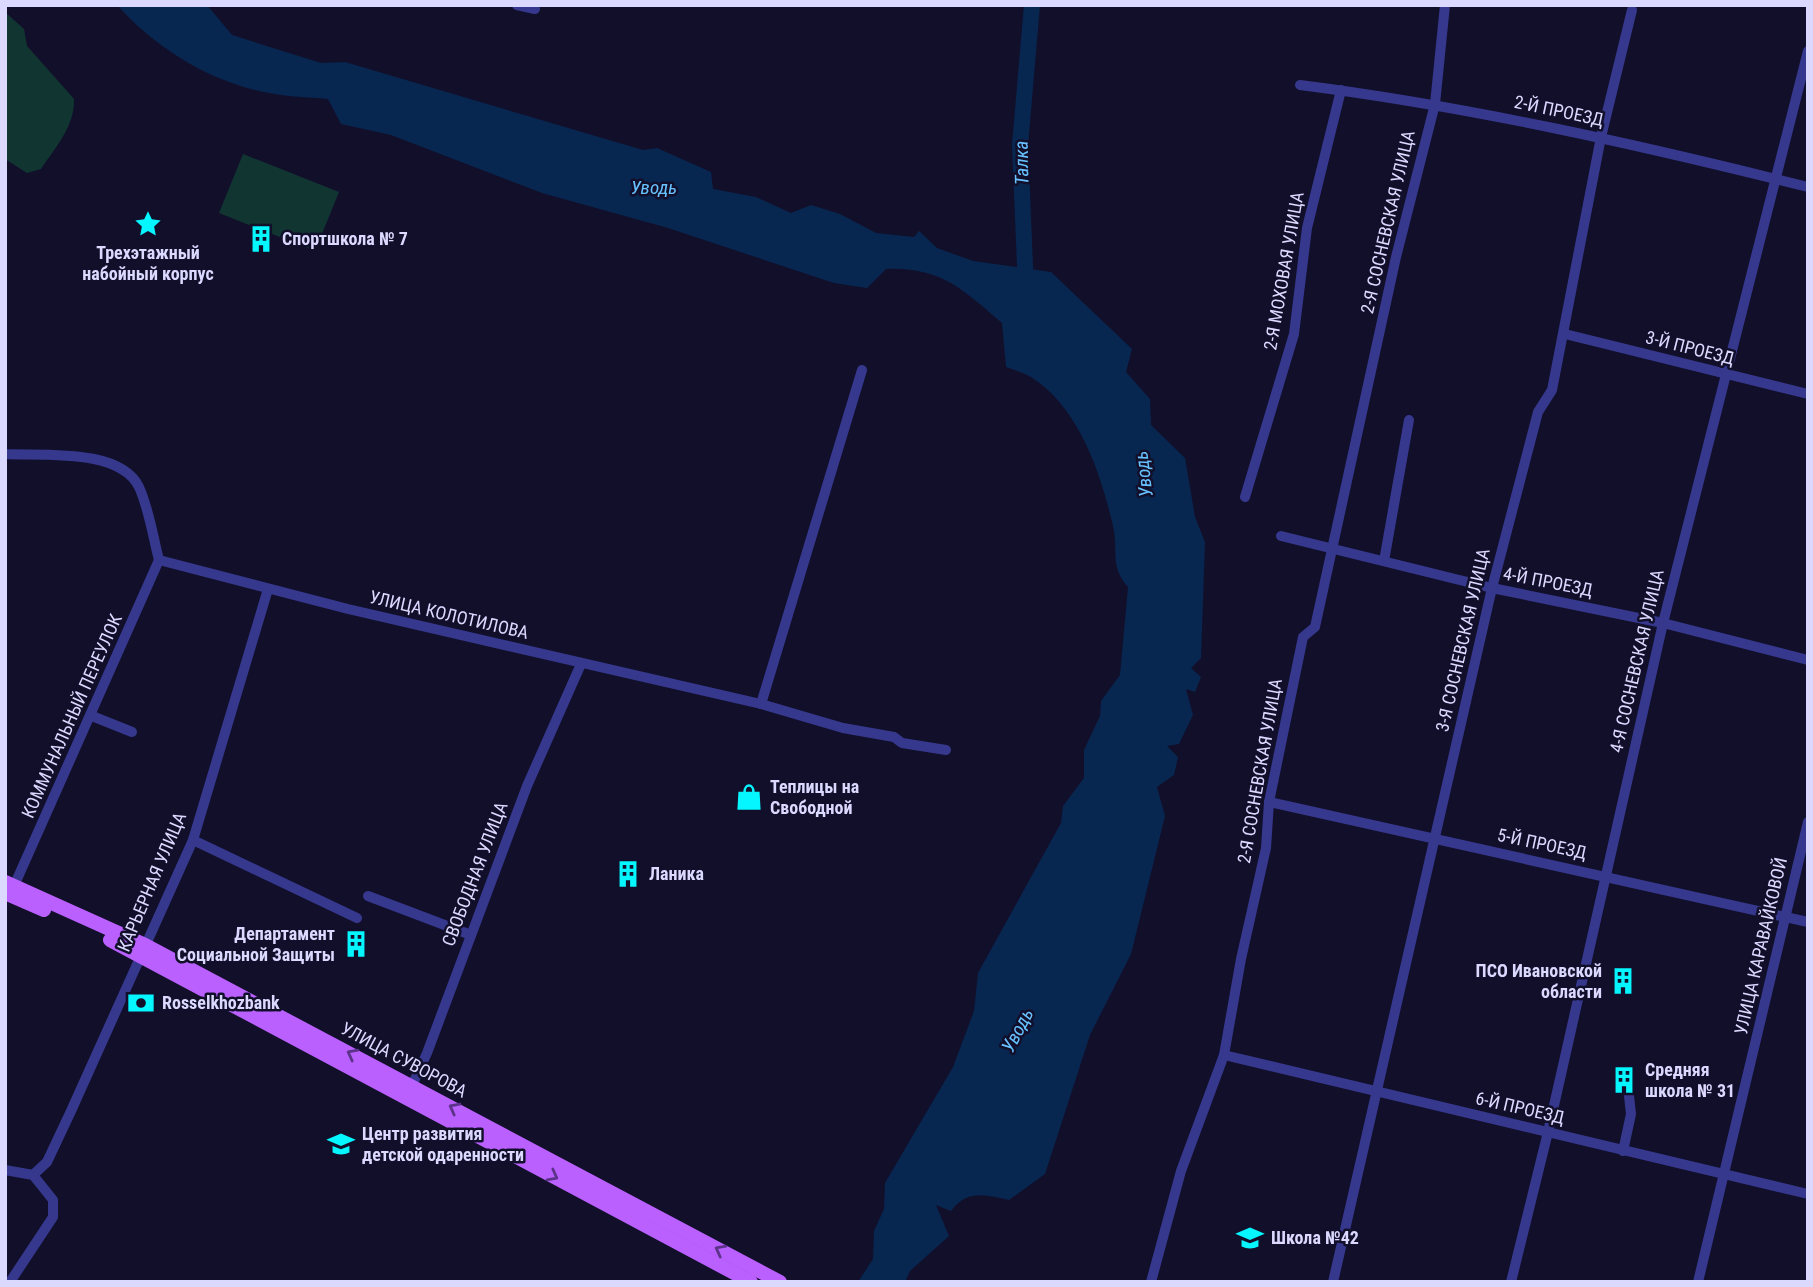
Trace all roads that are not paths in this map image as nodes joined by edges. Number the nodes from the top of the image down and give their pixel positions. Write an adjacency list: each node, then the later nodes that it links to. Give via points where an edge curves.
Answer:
1 (1445, 5): 6 (street, 2-Я СОСНЕВСКАЯ УЛИЦА)
2 (1632, 10): 7 (street, 3-Я СОСНЕВСКАЯ УЛИЦА)
3 (1808, 51): 8 (street, 4-Я СОСНЕВСКАЯ УЛИЦА)
4 (1300, 85): 5 (street, 2-Й ПРОЕЗД)
5 (1340, 90): 6 (street, 2-Й ПРОЕЗД); 16 (street, 2-Я МОХОВАЯ УЛИЦА, via 1307,228 1294,334)
6 (1435, 104): 7 (street, 2-Й ПРОЕЗД); 18 (street, 2-Я СОСНЕВСКАЯ УЛИЦА, via 1396,257)
7 (1601, 137): 8 (street, 2-Й ПРОЕЗД); 10 (street, 3-Я СОСНЕВСКАЯ УЛИЦА)
8 (1773, 179): 9 (street, 2-Й ПРОЕЗД); 12 (street, 4-Я СОСНЕВСКАЯ УЛИЦА)
9 (1808, 187)
10 (1565, 334): 12 (street, 3-Й ПРОЕЗД); 22 (street, 3-Я СОСНЕВСКАЯ УЛИЦА, via 1552,390 1538,412)
11 (862, 370): 26 (street)
12 (1727, 376): 13 (street, 3-Й ПРОЕЗД); 23 (street, 4-Я СОСНЕВСКАЯ УЛИЦА)
13 (1808, 394)
14 (1409, 420): 20 (street)
15 (5, 454): 19 (street, via 79,457 128,471 140,488)
16 (1245, 497)
17 (1281, 536): 18 (street, 4-Й ПРОЕЗД)
18 (1333, 547): 20 (street, 4-Й ПРОЕЗД); 30 (street, 2-Я СОСНЕВСКАЯ УЛИЦА, via 1315,627 1303,637)
19 (159, 560): 21 (street, УЛИЦА КОЛОТИЛОВА); 27 (street, КОММУНАЛЬНЫЙ ПЕРЕУЛОК)
20 (1384, 561): 22 (street, 4-Й ПРОЕЗД)
21 (268, 589): 25 (street, УЛИЦА КОЛОТИЛОВА); 33 (street, КАРЬЕРНАЯ УЛИЦА)
22 (1492, 589): 23 (street, 4-Й ПРОЕЗД); 32 (street, 3-Я СОСНЕВСКАЯ УЛИЦА)
23 (1663, 623): 24 (street, 4-Й ПРОЕЗД); 34 (street, 4-Я СОСНЕВСКАЯ УЛИЦА)
24 (1808, 660)
25 (581, 664): 26 (street, УЛИЦА КОЛОТИЛОВА); 40 (street, СВОБОДНАЯ УЛИЦА, via 527,786)
26 (761, 704): 29 (street, УЛИЦА КОЛОТИЛОВА, via 894,737 902,743)
27 (92, 716): 28 (street); 35 (street, КОММУНАЛЬНЫЙ ПЕРЕУЛОК)
28 (132, 732)
29 (946, 750)
30 (1269, 802): 32 (street, 5-Й ПРОЕЗД); 42 (street, 2-Я СОСНЕВСКАЯ УЛИЦА, via 1266,848)
31 (1808, 822): 37 (street, УЛИЦА КАРАВАЙКОВОЙ)
32 (1434, 838): 34 (street, 5-Й ПРОЕЗД); 44 (street, 3-Я СОСНЕВСКАЯ УЛИЦА)
33 (193, 840): 38 (street); 41 (street, КАРЬЕРНАЯ УЛИЦА)
34 (1606, 876): 37 (street, 5-Й ПРОЕЗД); 46 (street, 4-Я СОСНЕВСКАЯ УЛИЦА)
35 (8, 887): 41 (main road, УЛИЦА СУВОРОВА)
36 (368, 896): 40 (street)
37 (1786, 917): 39 (street, 5-Й ПРОЕЗД); 50 (street, УЛИЦА КАРАВАЙКОВОЙ)
38 (357, 918)
39 (1808, 922)
40 (471, 935): 43 (street, СВОБОДНАЯ УЛИЦА)
41 (143, 950): 43 (main road, УЛИЦА СУВОРОВА); 49 (street, КАРЬЕРНАЯ УЛИЦА, via 47,1162)
42 (1224, 1055): 44 (street, 6-Й ПРОЕЗД); 56 (street, 2-Я СОСНЕВСКАЯ УЛИЦА, via 1181,1171)
43 (409, 1092): 52 (main road, УЛИЦА СУВОРОВА)
44 (1377, 1093): 46 (street, 6-Й ПРОЕЗД); 57 (street, 3-Я СОСНЕВСКАЯ УЛИЦА)
45 (1629, 1096): 47 (street, via 1631,1114)
46 (1548, 1132): 47 (street, 6-Й ПРОЕЗД); 58 (street, 4-Я СОСНЕВСКАЯ УЛИЦА)
47 (1623, 1151): 50 (street, 6-Й ПРОЕЗД)
48 (5, 1170): 49 (street)
49 (33, 1175): 53 (street, via 53,1200 53,1217)
50 (1726, 1175): 51 (street, 6-Й ПРОЕЗД); 59 (street, УЛИЦА КАРАВАЙКОВОЙ)
51 (1808, 1194)
52 (666, 1229): 54 (main road, УЛИЦА СУВОРОВА); 55 (main road, УЛИЦА СУВОРОВА, one-way to 52)
53 (10, 1282)
54 (751, 1282)
55 (780, 1282)
56 (1151, 1282)
57 (1333, 1282)
58 (1511, 1282)
59 (1698, 1282)

